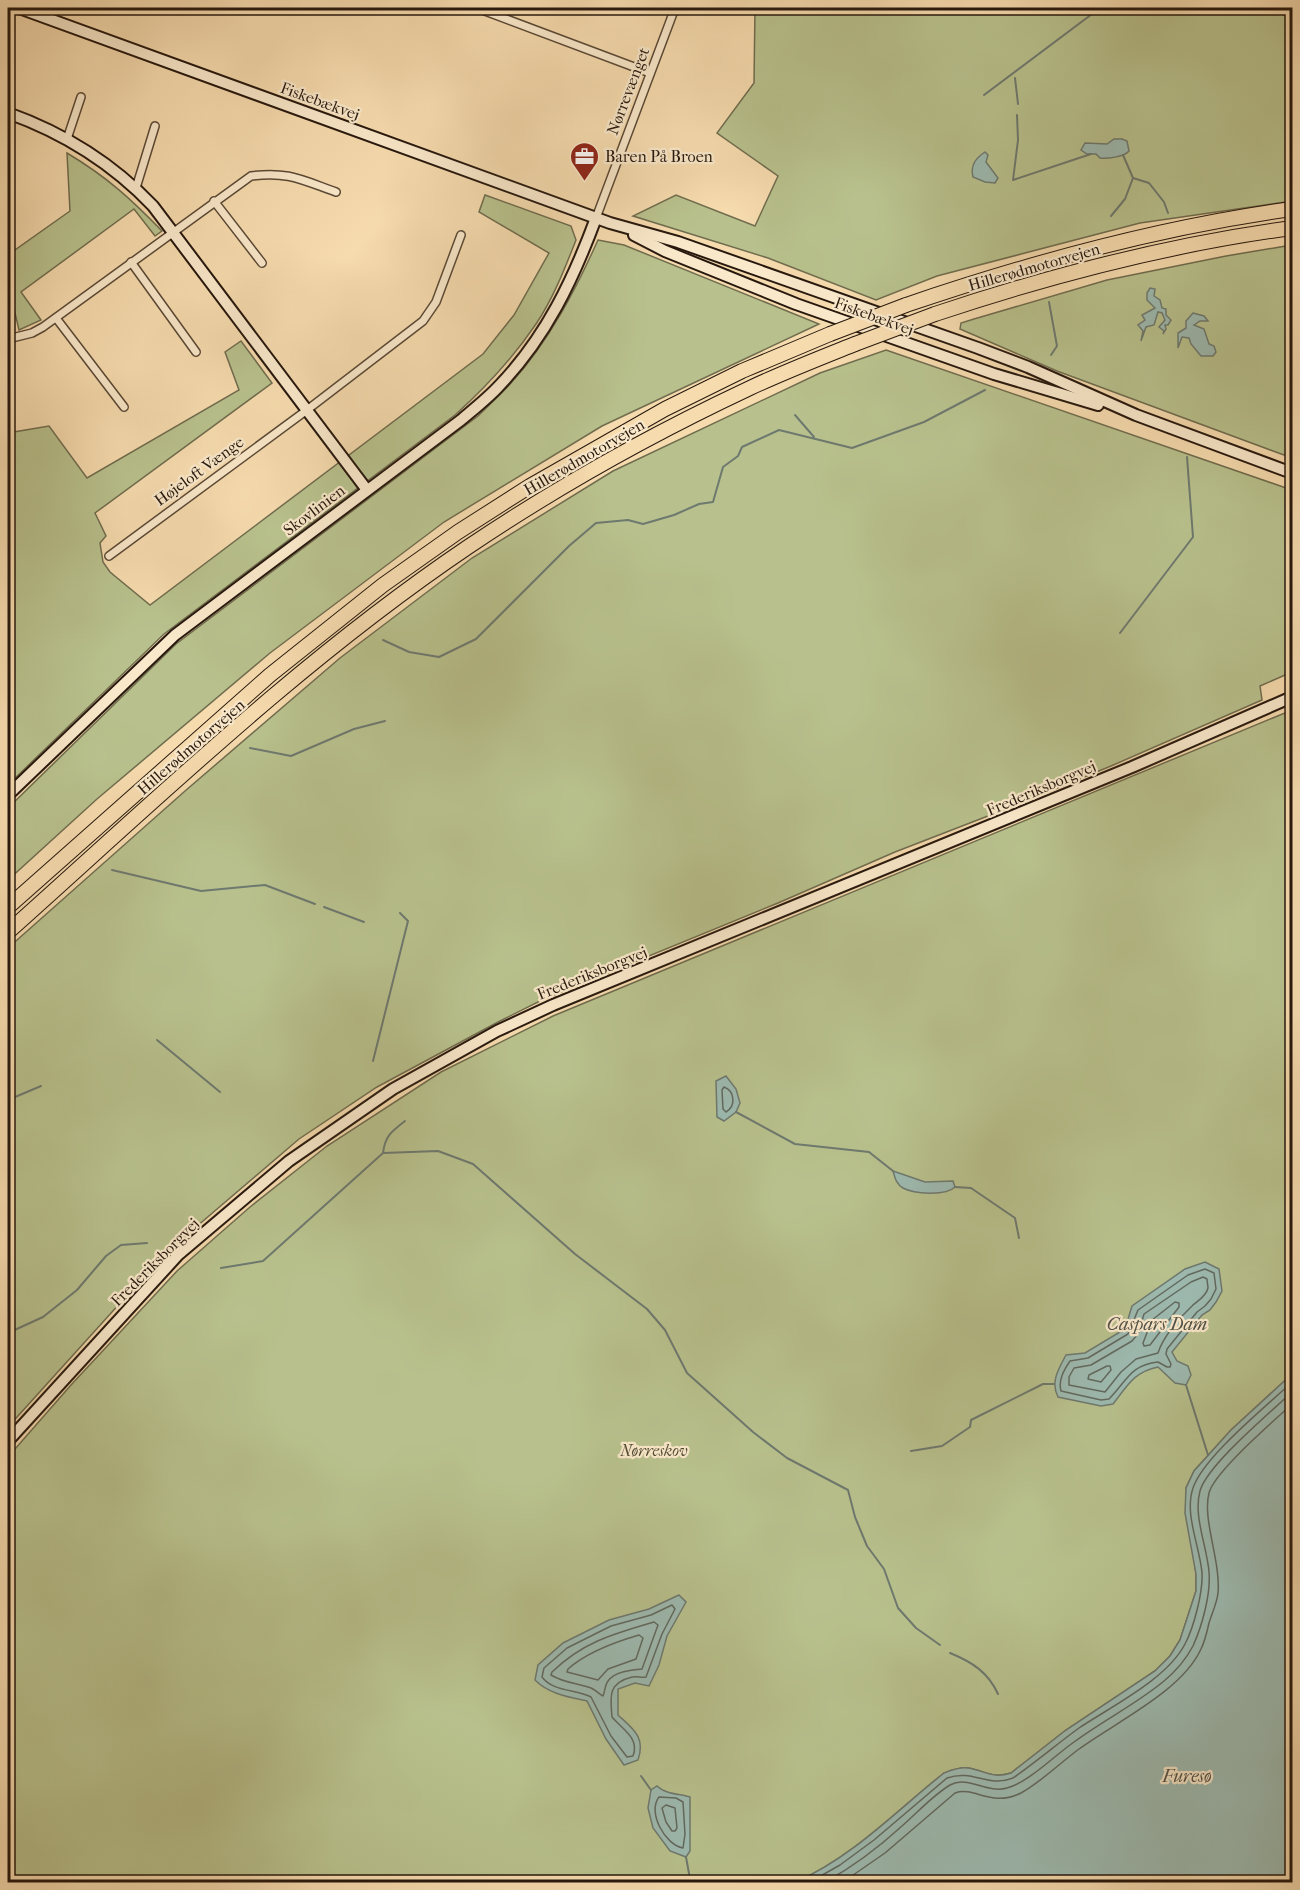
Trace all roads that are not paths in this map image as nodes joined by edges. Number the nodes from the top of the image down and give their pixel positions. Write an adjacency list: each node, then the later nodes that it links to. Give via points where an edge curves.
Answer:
1 (19, 8): 13 (street, Fiskebækvej)
2 (477, 8): 4 (street)
3 (675, 8): 4 (street, Nørrevænget)
4 (650, 73): 13 (street, Nørrevænget)
5 (81, 97): 8 (street)
6 (8, 113): 8 (street)
7 (156, 126): 9 (street)
8 (67, 139): 9 (street)
9 (136, 188): 16 (street)
10 (336, 192): 11 (street, via 278,173 251,176)
11 (214, 201): 16 (street); 19 (street)
12 (1293, 209): 31 (highway, Hillerødmotorvejen, bridge, via 1136,238 906,304 742,371 665,409 530,486 383,585 270,675)
13 (596, 218): 14 (street, Fiskebækvej); 27 (street, Skovlinien, via 554,313 515,368 462,420)
14 (610, 223): 25 (street, Fiskebækvej, via 978,348); 25 (street, Fiskebækvej, via 665,251 796,304 994,374)
15 (1293, 228): 32 (highway, Hillerødmotorvejen, bridge, via 1141,255 935,314 751,387 670,427 536,502 354,630)
16 (174, 232): 18 (street); 24 (street)
17 (461, 235): 24 (street, Højeloft Vænge, via 436,302 423,321)
18 (131, 262): 20 (street); 22 (street)
19 (262, 262)
20 (56, 318): 21 (street, via 32,333); 23 (street)
21 (8, 339)
22 (196, 352)
23 (124, 407)
24 (307, 410): 27 (street); 28 (street, Højeloft Vænge)
25 (1136, 416): 26 (street, Fiskebækvej)
26 (1293, 473)
27 (367, 490): 30 (street, Skovlinien, via 175,634)
28 (109, 556)
29 (1293, 697): 33 (street, Frederiksborgvej, via 553,1005 497,1031 393,1089 289,1161 178,1255)
30 (8, 795)
31 (8, 908)
32 (8, 932)
33 (8, 1441)

